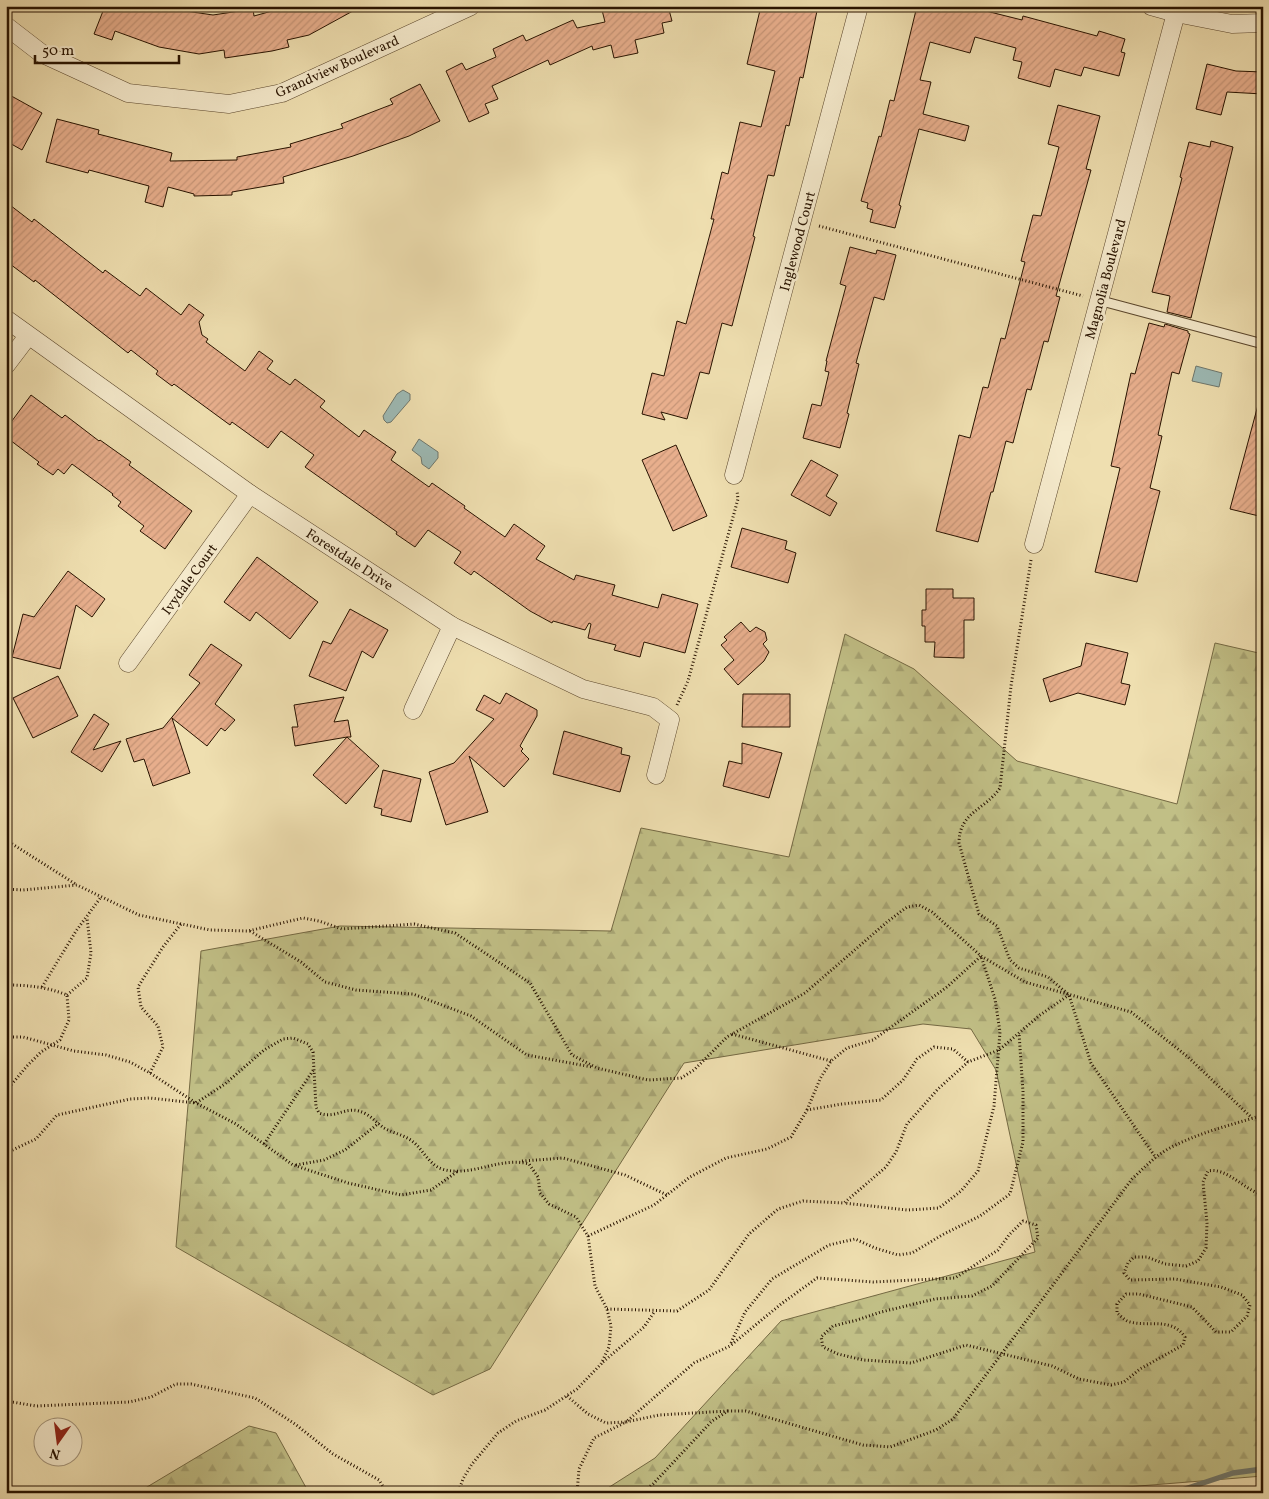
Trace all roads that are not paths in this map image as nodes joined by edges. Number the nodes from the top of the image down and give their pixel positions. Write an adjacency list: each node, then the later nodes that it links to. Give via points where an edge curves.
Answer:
1 (471, 6): 6 (street, Grandview Boulevard, via 282,93 229,104 128,93 40,54)
2 (859, 6): 12 (street, Inglewood Court)
3 (1151, 6): 4 (street)
4 (1176, 13): 5 (street, via 1232,24); 7 (street, Magnolia Boulevard)
5 (1263, 23)
6 (6, 26)
7 (1098, 300): 10 (lane); 14 (street, Magnolia Boulevard)
8 (6, 319): 9 (street, Forestdale Drive)
9 (28, 336): 11 (street); 13 (street, Forestdale Drive)
10 (1263, 344)
11 (6, 365)
12 (734, 475)
13 (250, 494): 15 (street, Forestdale Drive); 16 (street, Ivydale Court)
14 (1034, 544)
15 (452, 626): 17 (street); 18 (street, Forestdale Drive, via 583,689 653,706 670,720)
16 (128, 664)
17 (413, 710)
18 (656, 776)

